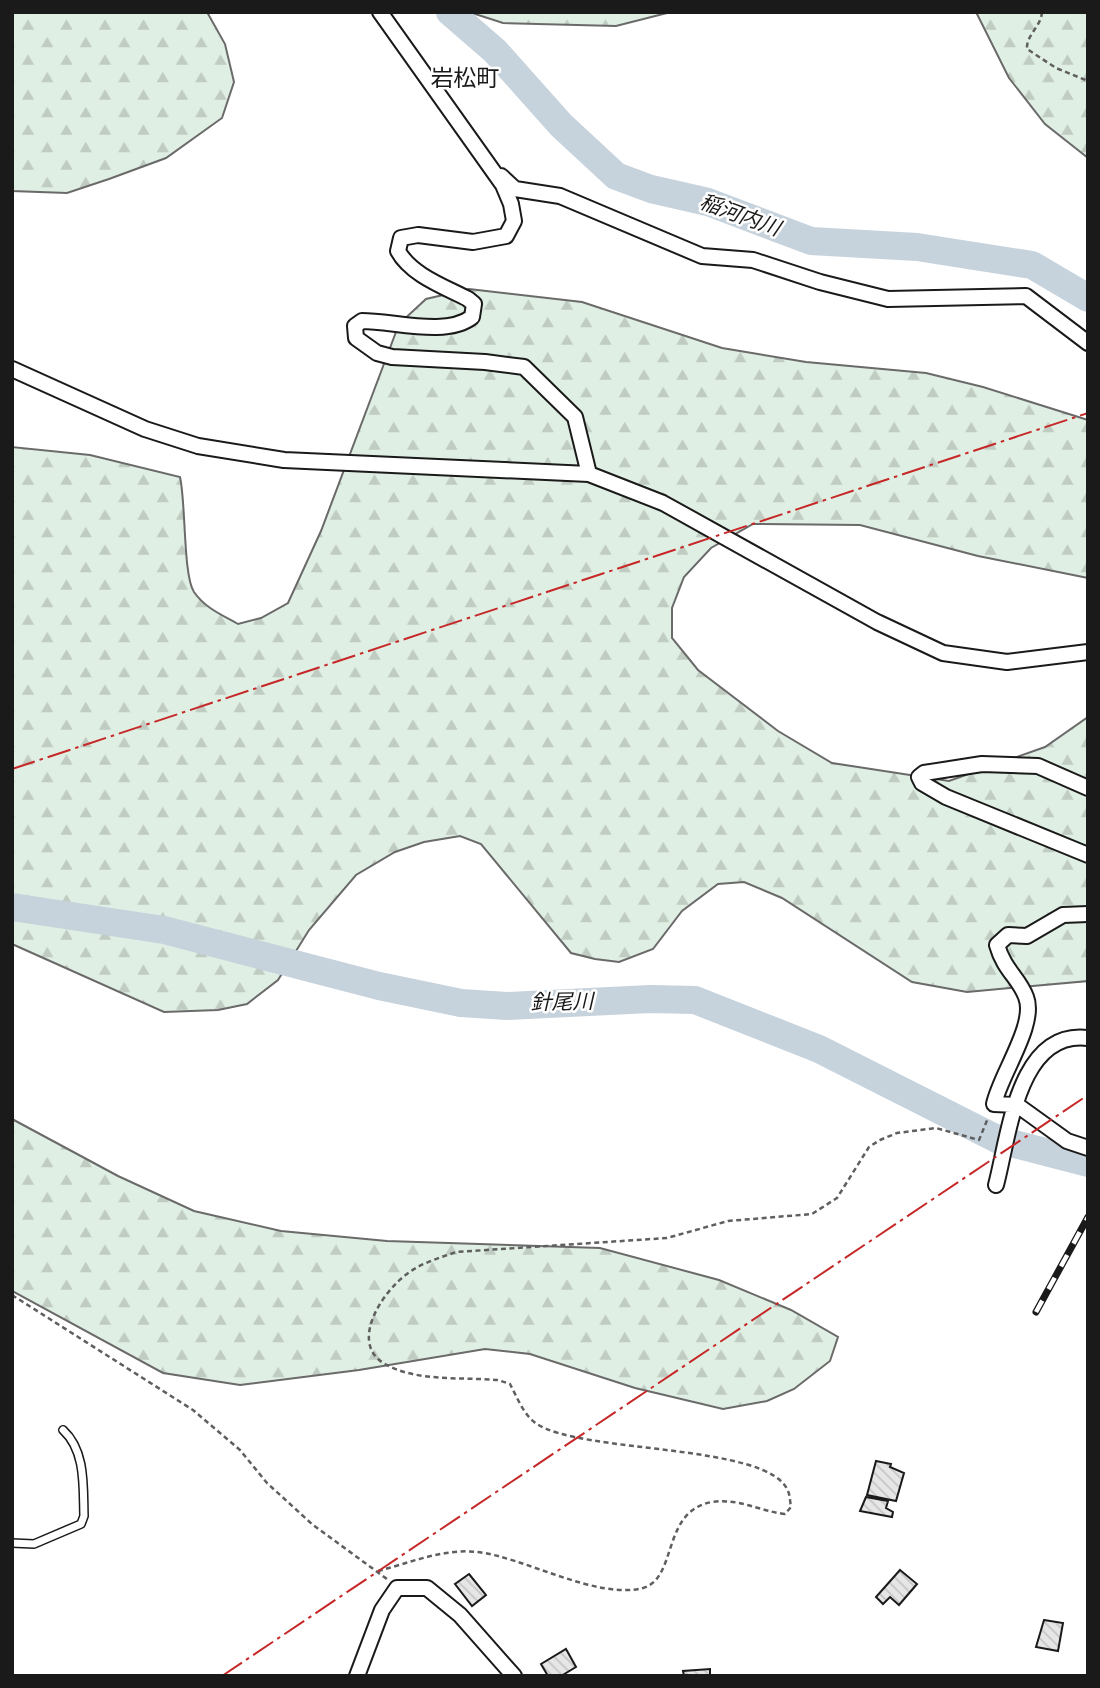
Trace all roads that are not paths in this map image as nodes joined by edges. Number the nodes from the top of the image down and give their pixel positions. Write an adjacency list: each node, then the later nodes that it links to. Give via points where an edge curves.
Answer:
1 (380, 12): 2 (street)
2 (492, 167): 3 (street, via 516,189 560,197 702,256 753,260 888,299 1026,296); 5 (street, via 511,204 514,221 506,236 473,242 418,235 401,238 398,251 427,277 474,304 472,317 461,326 446,328 362,321 355,326 355,338 377,353 393,357 524,367 575,416)
3 (1088, 343)
4 (12, 369): 5 (street, via 145,429 198,446 284,460)
5 (589, 474): 6 (street, via 663,503 877,622 943,653 1007,662)
6 (1088, 652)
7 (1088, 788): 8 (street, via 1038,766 982,764 919,777 946,797)
8 (1088, 855)
9 (1088, 914): 11 (street, via 1063,915 1027,936 1008,935 997,945 1003,964 1026,997 1027,1020 994,1104)
10 (1088, 1038): 11 (street, via 1075,1036 1042,1051 1024,1078)
11 (1016, 1109): 12 (street, via 1067,1141); 13 (street)
12 (1088, 1148)
13 (996, 1185)
14 (63, 1430): 15 (lane, via 81,1459 81,1524 34,1544)
15 (12, 1543)
16 (357, 1676): 17 (street, via 382,1610 397,1588 427,1588 460,1615)
17 (514, 1676)

